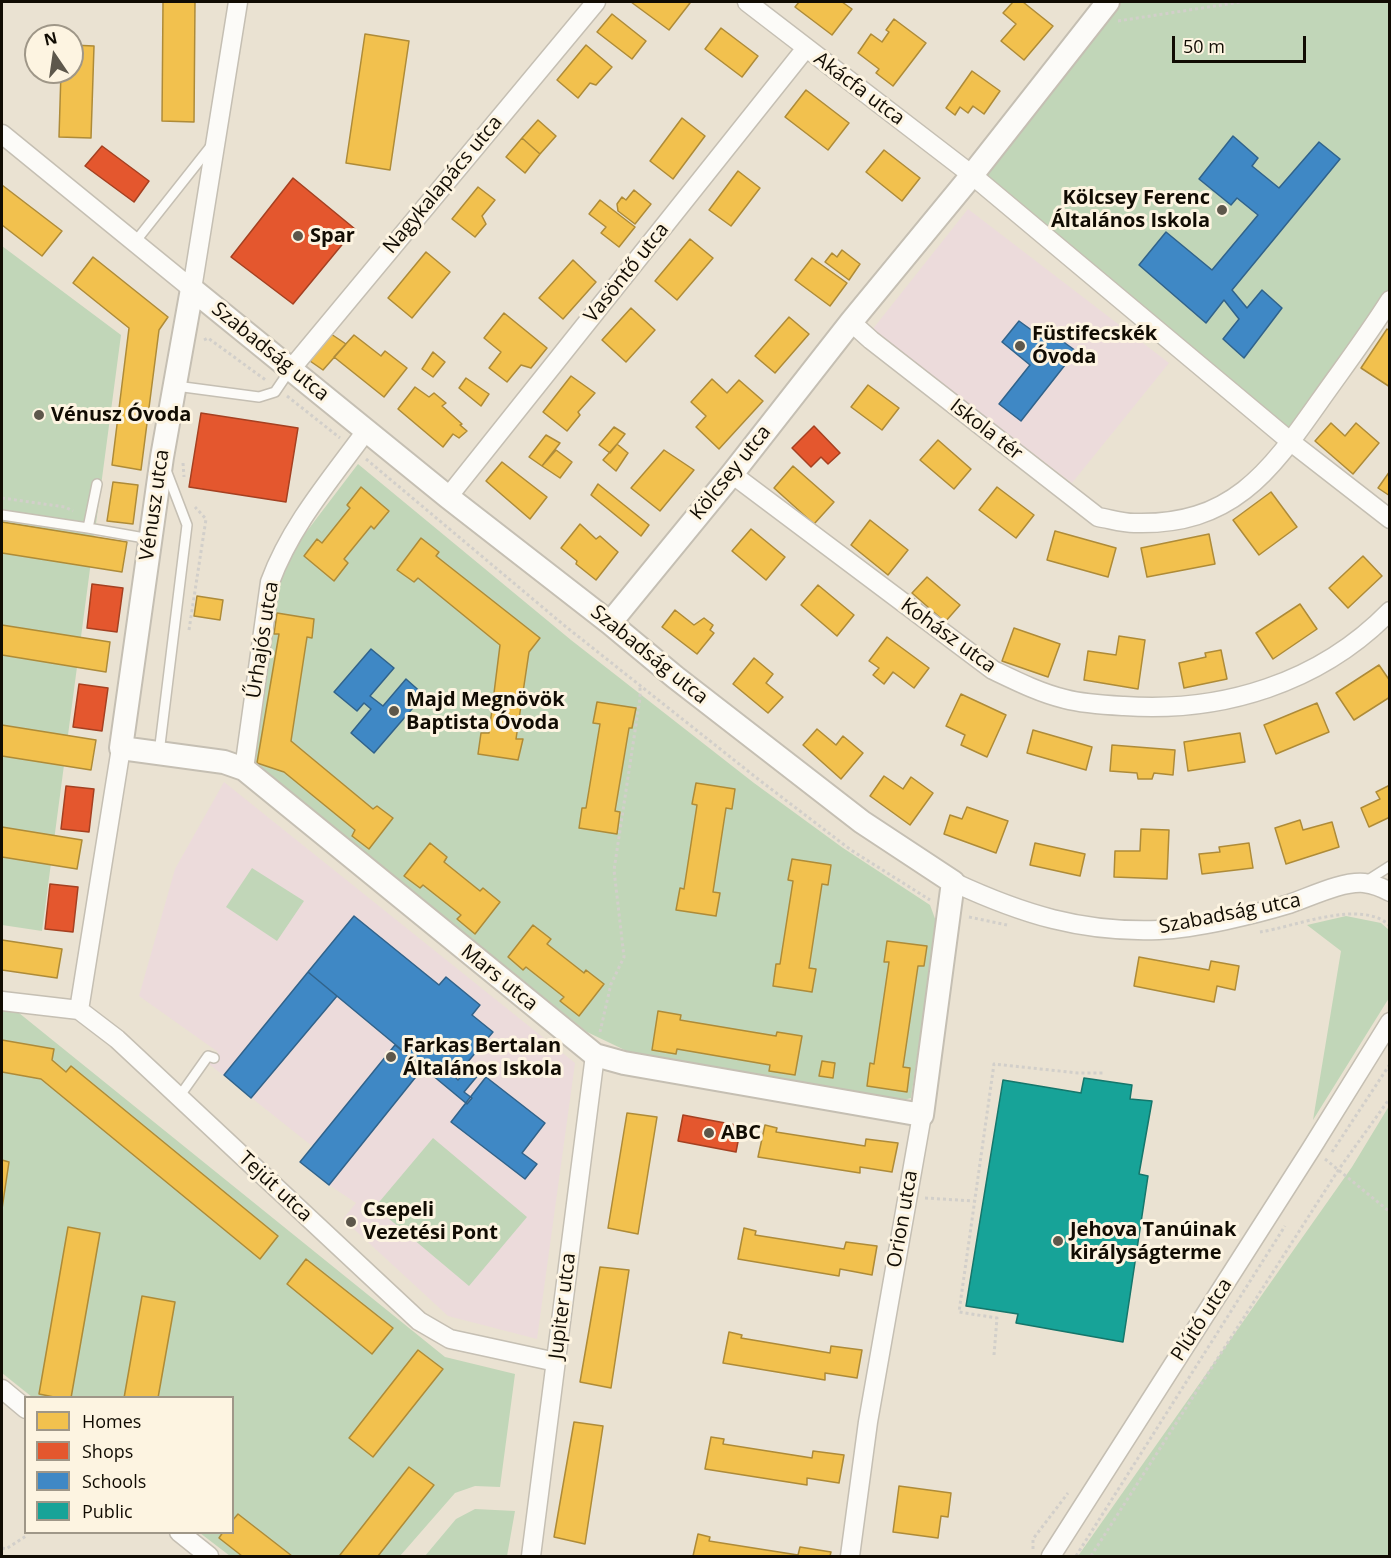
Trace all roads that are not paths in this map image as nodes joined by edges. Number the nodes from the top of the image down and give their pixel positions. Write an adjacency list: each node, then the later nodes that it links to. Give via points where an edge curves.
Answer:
1 (238, 2): 7 (street, Vénusz utca)
2 (596, 2): 13 (street, Nagykalapács utca)
3 (747, 2): 5 (street, Akácfa utca)
4 (1108, 2): 8 (street)
5 (806, 48): 8 (street, Akácfa utca); 20 (street, Vasöntő utca)
6 (2, 134): 9 (street, Szabadság utca)
7 (216, 139): 9 (lane); 10 (street, Vénusz utca)
8 (972, 175): 12 (street); 16 (street)
9 (135, 242): 10 (street, Szabadság utca)
10 (192, 289): 13 (street, Szabadság utca); 14 (street, Vénusz utca)
11 (1389, 300): 16 (street, Iskola tér)
12 (851, 322): 16 (street, Iskola tér, via 1098,517 1132,524 1161,523 1225,505 1266,472); 18 (street, Kölcsey utca)
13 (291, 369): 14 (lane, via 276,392 259,397); 15 (street, Szabadság utca)
14 (174, 385): 17 (street, Vénusz utca)
15 (359, 440): 20 (street, Szabadság utca); 29 (street, Űrhajós utca, via 294,529 270,582)
16 (1291, 442): 22 (street)
17 (162, 457): 24 (street, Vénusz utca); 28 (lane, via 187,525)
18 (732, 474): 25 (street, Kohász utca, via 966,652 993,670 1066,699 1149,708 1262,691 1304,674 1344,651); 26 (street, Kölcsey utca)
19 (97, 484): 23 (lane)
20 (448, 497): 26 (street, Szabadság utca)
21 (2, 515): 23 (lane)
22 (1389, 519)
23 (88, 528): 24 (lane)
24 (150, 539): 27 (street, Vénusz utca)
25 (1389, 611)
26 (610, 623): 31 (street, Szabadság utca, via 862,822)
27 (121, 748): 28 (street, Mars utca); 35 (street, Vénusz utca)
28 (159, 753): 29 (street, Mars utca, via 224,762)
29 (244, 769): 37 (street, Mars utca)
30 (1389, 866): 32 (lane)
31 (953, 882): 32 (street, Szabadság utca, via 1061,922 1133,930 1163,930 1241,916); 40 (street, Orion utca)
32 (1363, 883): 33 (street, Szabadság utca)
33 (1389, 892)
34 (2, 1001): 35 (street)
35 (79, 1010): 39 (street, Tejút utca, via 117,1039)
36 (1389, 1022): 48 (street, Plútó utca)
37 (595, 1055): 40 (street, Mars utca); 41 (street, Jupiter utca)
38 (214, 1058): 39 (lane, via 208,1056)
39 (179, 1097): 41 (street, Tejút utca, via 419,1321 450,1339)
40 (922, 1115): 47 (street, Orion utca, via 868,1422)
41 (556, 1362): 46 (street, Jupiter utca)
42 (2, 1389): 43 (street)
43 (24, 1407)
44 (180, 1534): 45 (street)
45 (209, 1557)
46 (531, 1557)
47 (850, 1557)
48 (1051, 1557)

